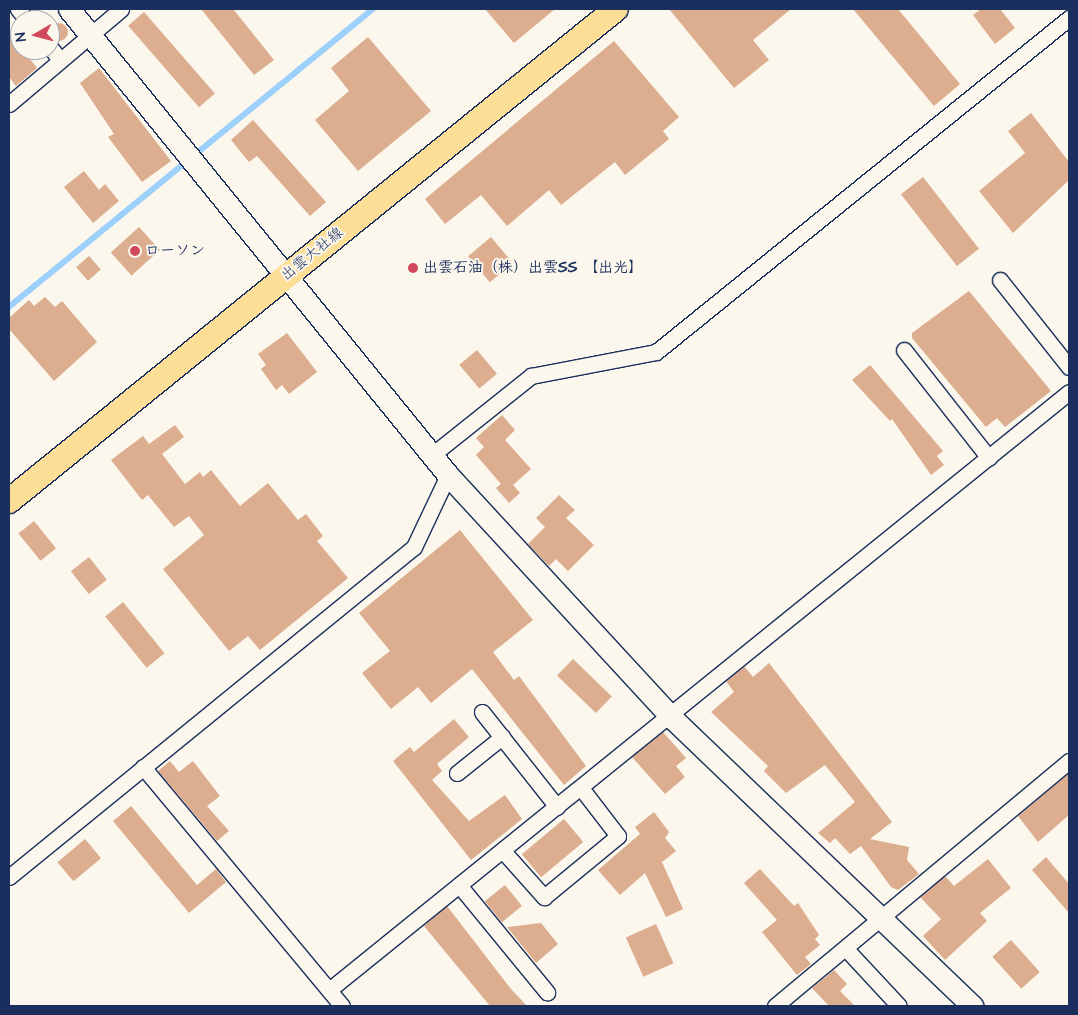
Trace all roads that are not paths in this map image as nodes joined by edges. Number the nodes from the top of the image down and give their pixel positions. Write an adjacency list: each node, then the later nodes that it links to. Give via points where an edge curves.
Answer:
1 (68, 9): 5 (street)
2 (121, 9): 5 (street)
3 (616, 9): 8 (main road, 出雲大社線)
4 (1069, 18): 13 (street, via 656,352 531,376)
5 (90, 34): 6 (street); 8 (street)
6 (60, 60): 7 (street)
7 (9, 104)
8 (286, 275): 13 (street); 16 (main road, 出雲大社線)
9 (1000, 280): 11 (street)
10 (904, 350): 14 (street)
11 (1069, 366)
12 (1069, 392): 14 (street)
13 (432, 455): 15 (street)
14 (989, 458): 18 (street)
15 (448, 475): 18 (street); 21 (street, via 414,547)
16 (9, 501)
17 (482, 712): 19 (street)
18 (670, 716): 23 (street); 28 (street)
19 (502, 737): 22 (street); 24 (street)
20 (1069, 761): 28 (street)
21 (143, 767): 26 (street); 30 (street)
22 (458, 773)
23 (581, 788): 24 (street); 25 (street, via 618,836 544,897)
24 (557, 807): 25 (street)
25 (503, 851): 27 (street)
26 (9, 877)
27 (459, 885): 30 (street); 31 (street)
28 (882, 922): 29 (street); 35 (street)
29 (847, 950): 33 (street); 34 (street)
30 (329, 990): 32 (street)
31 (547, 992)
32 (342, 1006)
33 (775, 1006)
34 (899, 1006)
35 (972, 1006)

